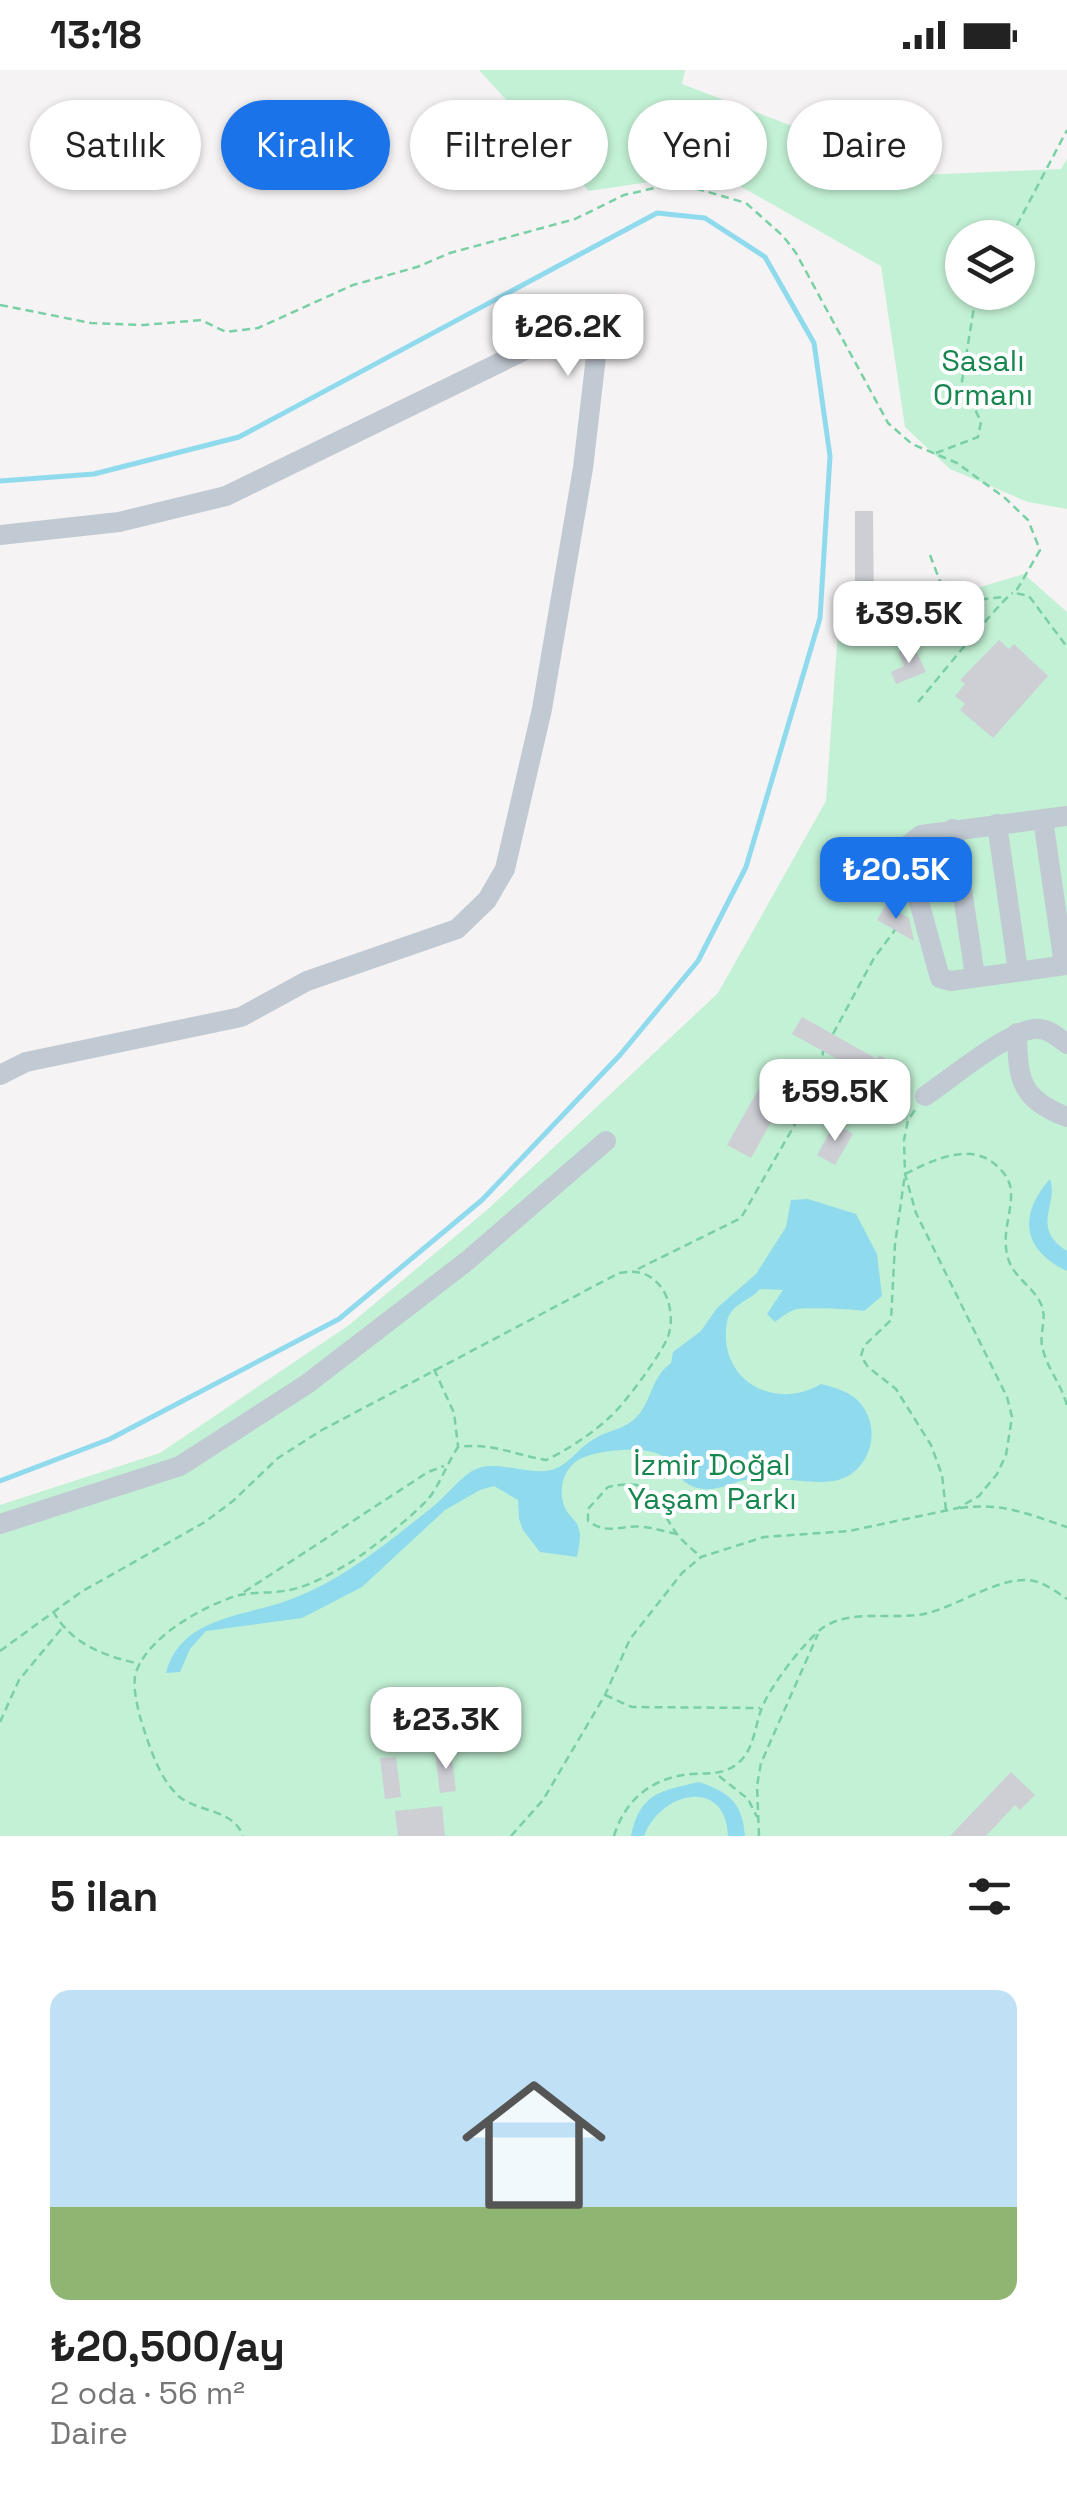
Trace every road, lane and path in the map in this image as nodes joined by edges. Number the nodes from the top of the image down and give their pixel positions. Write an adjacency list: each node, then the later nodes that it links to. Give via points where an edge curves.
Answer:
1 (1067, 130): 2 (path)
2 (1020, 220)
3 (974, 310): 4 (path, via 962,381 981,422 978,437)
4 (934, 454)
5 (0, 535): 22 (street, via 119,522 226,496 589,318 599,331 542,709 505,869 487,900 456,929 308,980 242,1016 26,1062)
6 (930, 555): 8 (path, via 941,584 959,602)
7 (1015, 593): 8 (path)
8 (1004, 597): 9 (path)
9 (918, 702)
10 (1067, 816): 11 (street)
11 (1043, 818): 12 (street); 15 (street)
12 (998, 824): 13 (street); 16 (street)
13 (952, 830): 17 (street); 17 (street, via 908,845 908,862 940,978)
14 (895, 930): 19 (path)
15 (1066, 965): 16 (street)
16 (1018, 971): 17 (street)
17 (975, 976)
18 (1017, 1033): 20 (street, via 1037,1028); 24 (street); 25 (street, via 1022,1084 1032,1099)
19 (833, 1034)
20 (1067, 1044)
21 (823, 1051): 23 (path)
22 (0, 1075)
23 (821, 1079): 26 (path); 29 (path, via 741,1218)
24 (925, 1096): 26 (path)
25 (1067, 1117)
26 (908, 1120): 28 (path)
27 (606, 1141): 36 (street, via 307,1384 180,1466)
28 (904, 1174): 31 (path, via 971,1152 988,1157 1004,1174 1011,1192 1010,1264 1041,1304 1042,1348); 34 (path, via 1012,1418 997,1474); 35 (path, via 892,1320 860,1356 896,1389 931,1446)
29 (635, 1271): 30 (path, via 619,1273); 32 (path, via 663,1289 672,1316 668,1338 615,1412 546,1460 494,1446)
30 (434, 1369): 32 (path, via 454,1413); 42 (path, via 322,1430 278,1458 205,1522)
31 (1067, 1406)
32 (458, 1447): 33 (path)
33 (446, 1466): 40 (path); 40 (path, via 431,1496 356,1559 291,1590)
34 (958, 1508): 35 (path); 37 (path, via 1008,1508)
35 (946, 1512): 39 (path, via 849,1531 764,1537)
36 (0, 1524)
37 (1067, 1528)
38 (677, 1534): 38 (path, via 659,1501 641,1485 608,1487 588,1509 588,1522 598,1528); 39 (path)
39 (701, 1558): 47 (path, via 666,1590 630,1639)
40 (240, 1594): 46 (path, via 189,1617)
41 (1067, 1599): 44 (path, via 1029,1580 1010,1581 924,1614 842,1619)
42 (53, 1611): 43 (path); 45 (path)
43 (62, 1628): 46 (path, via 99,1652); 49 (path, via 18,1680)
44 (821, 1628): 48 (path); 51 (path, via 761,1763)
45 (0, 1651)
46 (141, 1664): 52 (path, via 135,1674 140,1716 164,1778 180,1797 240,1826)
47 (605, 1695): 48 (path, via 632,1707); 53 (path, via 543,1800)
48 (762, 1708): 50 (path, via 741,1761)
49 (0, 1722)
50 (718, 1774): 51 (path, via 748,1799); 54 (path, via 671,1776 646,1788)
51 (758, 1818): 55 (path)
52 (243, 1836)
53 (510, 1836)
54 (614, 1836)
55 (759, 1836)

